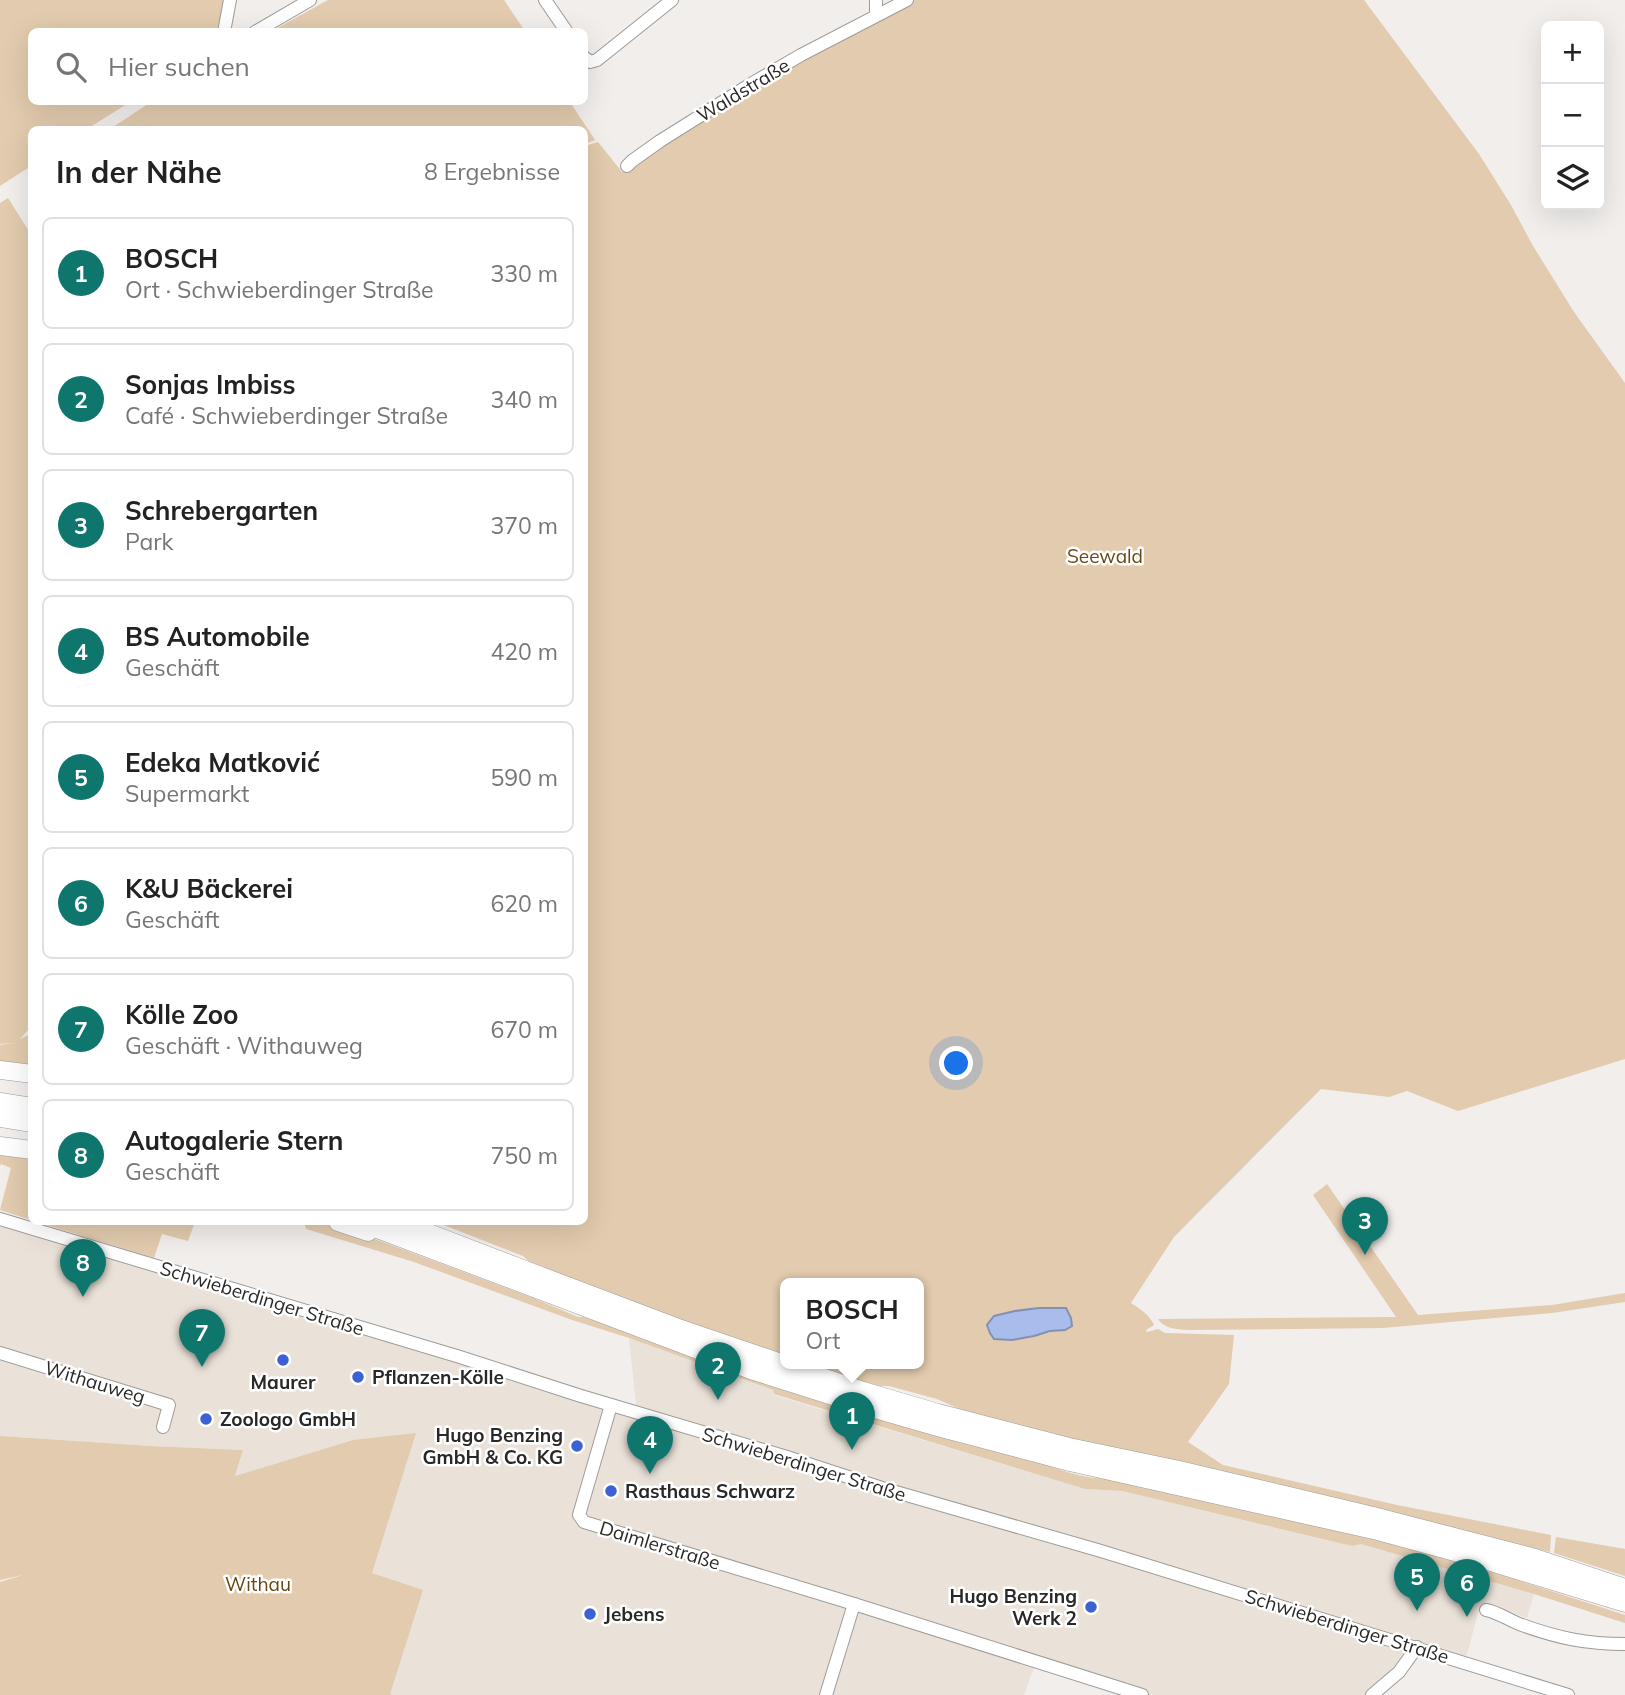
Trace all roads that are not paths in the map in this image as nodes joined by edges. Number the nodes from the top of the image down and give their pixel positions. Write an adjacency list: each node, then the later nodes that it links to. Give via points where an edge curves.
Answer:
1 (230, 0): 8 (street)
2 (310, 0): 9 (street)
3 (545, 0): 10 (street)
4 (673, 0): 11 (street)
5 (876, 0): 7 (street)
6 (906, 0): 7 (street, Waldstraße)
7 (871, 18): 12 (street, Waldstraße, via 711,108)
8 (225, 28)
9 (263, 28)
10 (564, 28)
11 (591, 59)
12 (627, 166)
13 (0, 1070): 14 (highway)
14 (28, 1074)
15 (0, 1102): 16 (highway)
16 (28, 1106)
17 (0, 1118): 18 (highway)
18 (28, 1122)
19 (0, 1146): 20 (highway)
20 (28, 1150)
21 (0, 1219): 28 (street, Schwieberdinger Straße)
22 (347, 1225): 24 (highway, via 369,1232)
23 (378, 1225): 24 (highway)
24 (397, 1228): 26 (highway); 31 (highway, via 754,1371 871,1408 1059,1459 1378,1531)
25 (0, 1353): 29 (street, Withauweg, via 169,1405)
26 (780, 1363)
27 (798, 1369): 30 (highway, via 938,1413 1373,1516 1535,1558)
28 (611, 1405): 32 (street, Daimlerstraße, via 579,1514 584,1522); 35 (street, Schwieberdinger Straße)
29 (163, 1427)
30 (1625, 1588)
31 (1625, 1603)
32 (854, 1604): 36 (street); 37 (street, Daimlerstraße)
33 (1486, 1611): 34 (street, via 1576,1642)
34 (1625, 1644)
35 (1417, 1647): 38 (street, via 1399,1672); 39 (street, Schwieberdinger Straße)
36 (826, 1695)
37 (1142, 1695)
38 (1372, 1695)
39 (1569, 1695)

